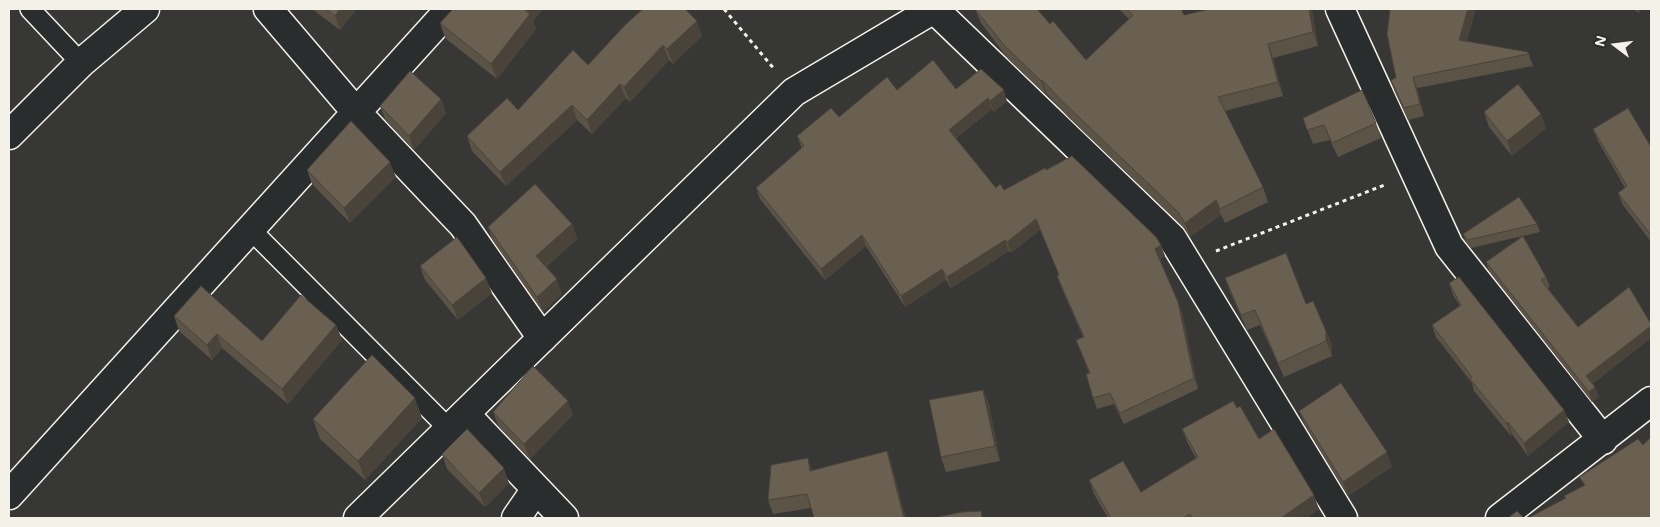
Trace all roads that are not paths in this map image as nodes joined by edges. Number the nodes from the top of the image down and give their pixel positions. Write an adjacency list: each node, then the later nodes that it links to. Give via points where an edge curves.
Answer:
1 (30, 9): 7 (lane)
2 (145, 9): 7 (street)
3 (268, 9): 8 (street)
4 (450, 9): 8 (street)
5 (934, 9): 11 (street, via 794,92); 20 (street, via 1172,238)
6 (1340, 9): 14 (street, via 1449,246)
7 (81, 63): 9 (street)
8 (356, 112): 10 (street); 11 (street, via 463,225)
9 (9, 135)
10 (250, 228): 13 (lane); 16 (street)
11 (542, 338): 13 (street)
12 (1651, 401): 14 (street)
13 (457, 421): 15 (street); 17 (street)
14 (1602, 440): 21 (street)
15 (536, 489): 18 (street); 19 (street)
16 (9, 495)
17 (358, 518)
18 (516, 518)
19 (564, 518)
20 (1343, 518)
21 (1500, 518)

